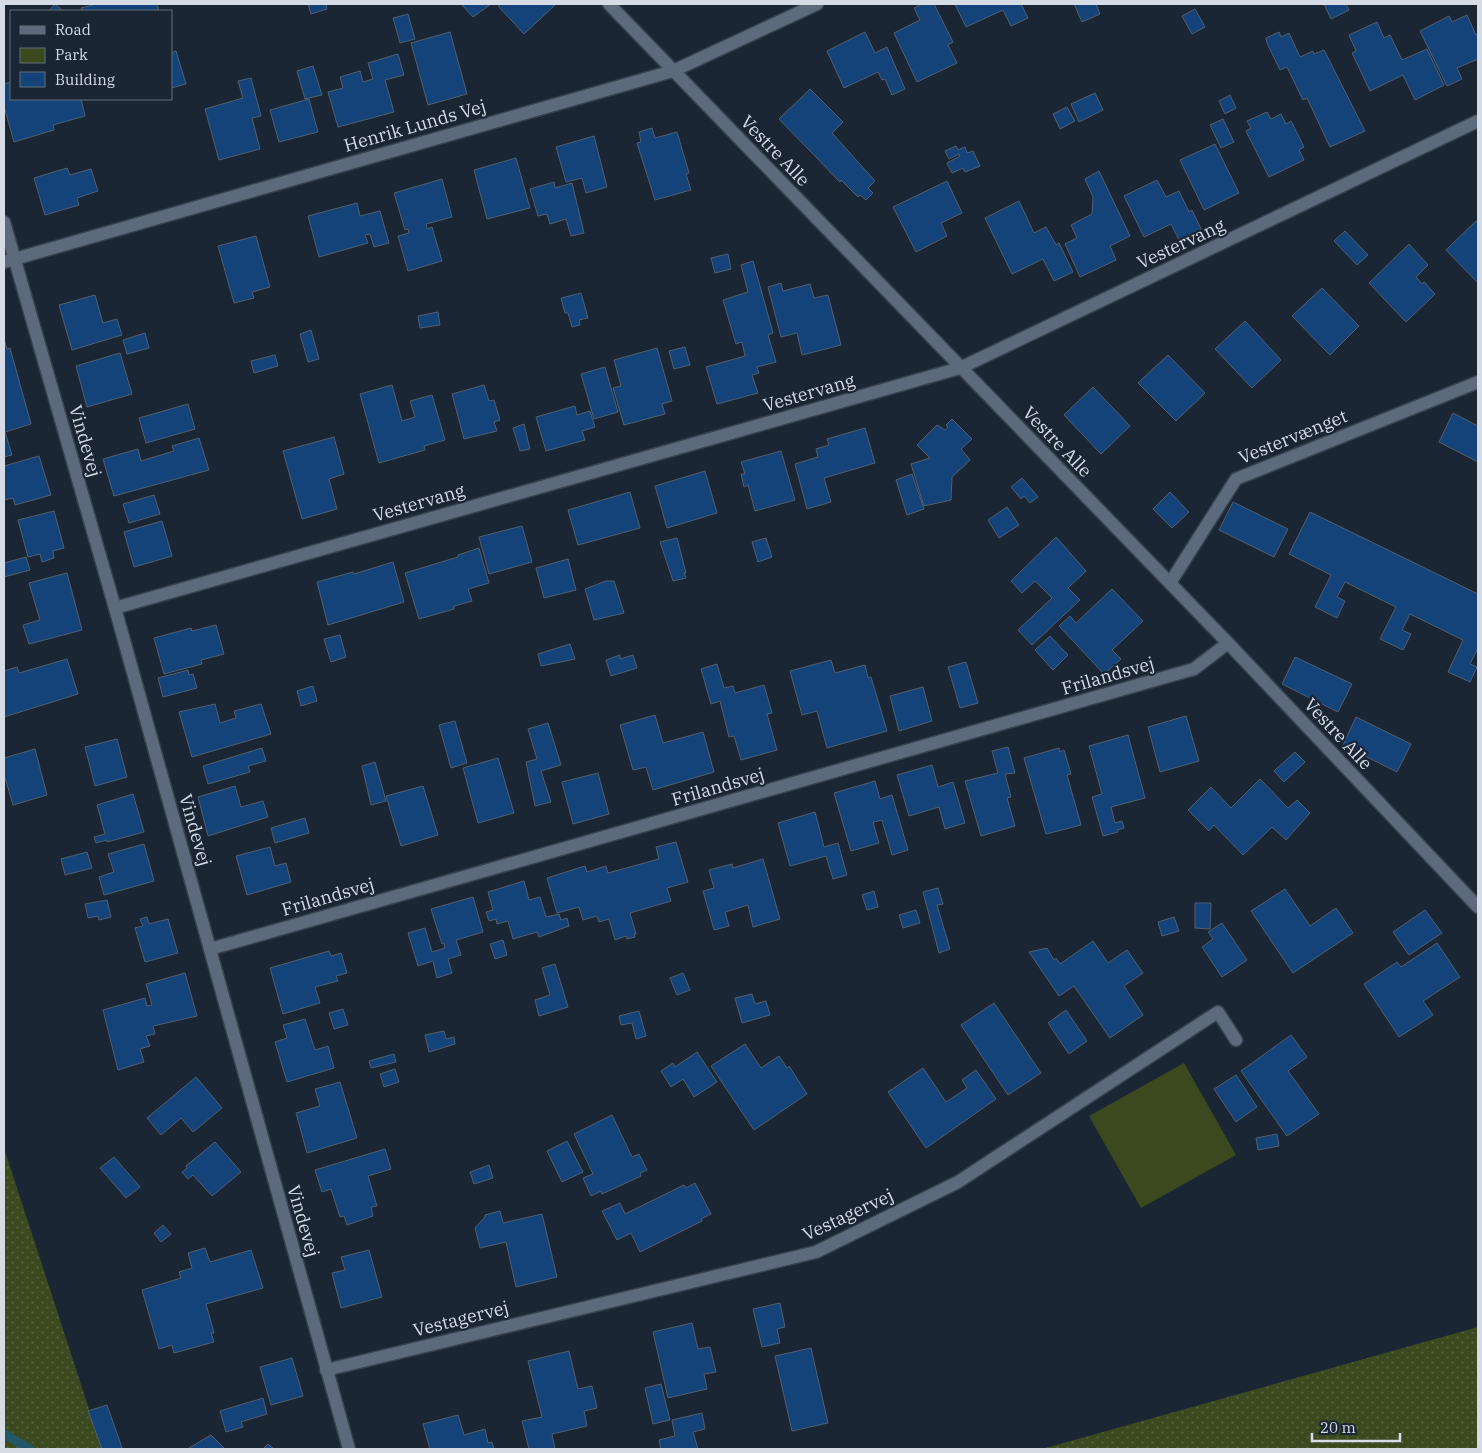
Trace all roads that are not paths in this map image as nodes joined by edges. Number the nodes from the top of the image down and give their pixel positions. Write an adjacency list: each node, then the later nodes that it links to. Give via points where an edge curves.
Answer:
1 (609, 4): 3 (street, Vestre Alle)
2 (817, 4): 3 (street, Henrik Lunds Vej)
3 (673, 71): 6 (street, Henrik Lunds Vej); 7 (street, Vestre Alle)
4 (1478, 121): 7 (street, Vestervang)
5 (4, 222): 6 (street, Vindevej)
6 (9, 260): 10 (street, Vindevej)
7 (960, 368): 9 (street, Vestre Alle); 10 (street, Vestervang)
8 (1478, 382): 9 (street, Vestervænget, via 1236,479)
9 (1170, 583): 11 (street, Vestre Alle)
10 (115, 608): 13 (street, Vindevej)
11 (1228, 643): 12 (street, Vestre Alle); 13 (street, Frilandsvej, via 1194,669)
12 (1478, 907)
13 (210, 949): 15 (street, Vindevej)
14 (1236, 1040): 15 (street, Vestagervej, via 1218,1012 958,1182 816,1252)
15 (326, 1370): 16 (street, Vindevej)
16 (349, 1449)

